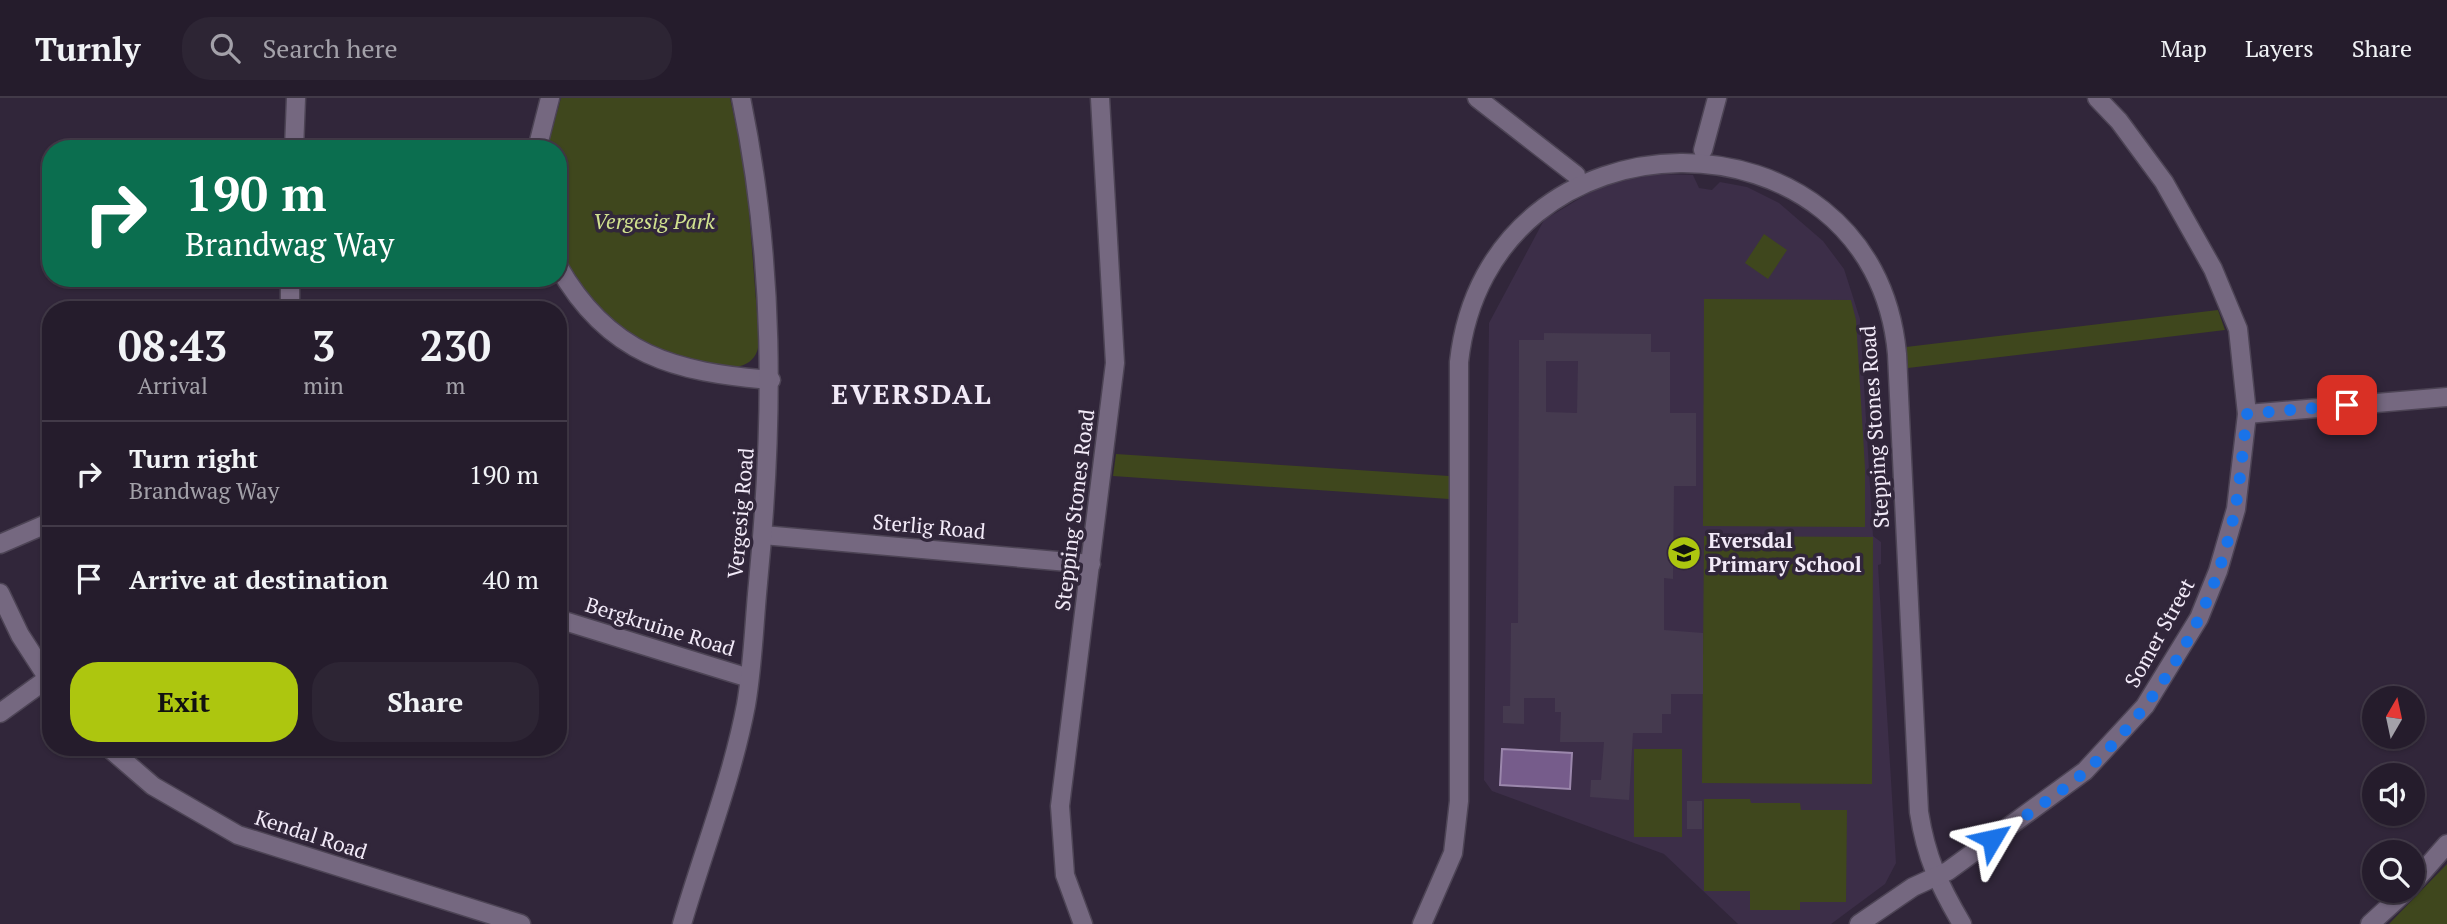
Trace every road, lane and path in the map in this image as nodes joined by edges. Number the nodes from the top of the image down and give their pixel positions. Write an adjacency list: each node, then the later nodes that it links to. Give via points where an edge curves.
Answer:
1 (296, 98): 8 (street)
2 (550, 98): 9 (street)
3 (741, 98): 13 (street, Vergesig Road, via 758,192)
4 (1100, 98): 19 (street, Stepping Stones Road, via 1115,363)
5 (1477, 98): 11 (street)
6 (1717, 98): 10 (street)
7 (2097, 98): 15 (street, Somer Street, via 2164,182 2213,269 2238,329)
8 (295, 140)
9 (539, 140)
10 (1703, 150): 11 (street, Stepping Stones Road, via 1659,151); 29 (street, Stepping Stones Road, via 1775,173 1812,195 1858,243 1886,300 1897,354 1919,812)
11 (1576, 175): 34 (street, Stepping Stones Road, via 1508,231 1478,281 1462,331 1459,801 1453,853)
12 (567, 279): 13 (street, via 592,314 650,356 711,375)
13 (771, 380): 17 (street, Vergesig Road)
14 (2447, 397): 15 (street)
15 (2247, 414): 29 (street, Somer Street, via 2235,509 2218,571 2199,618 2146,706 2085,771)
16 (42, 526): 18 (street)
17 (763, 536): 19 (street, Sterlig Road); 23 (street, Vergesig Road)
18 (0, 544)
19 (1091, 564): 33 (street, Stepping Stones Road, via 1060,806 1065,875)
20 (0, 593): 22 (street)
21 (567, 622): 23 (street, Bergkruine Road)
22 (42, 670)
23 (749, 678): 32 (street, Vergesig Road, via 739,731)
24 (42, 686): 25 (street)
25 (0, 713)
26 (118, 756): 31 (street, Kendal Road, via 153,786 238,835)
27 (2447, 844): 28 (street)
28 (2425, 869)
29 (1935, 877): 35 (street, Somer Street); 36 (street, Stepping Stones Road)
30 (2393, 903): 37 (street)
31 (521, 924)
32 (682, 924)
33 (1083, 924)
34 (1422, 924)
35 (1858, 924)
36 (1962, 924)
37 (2370, 924)

